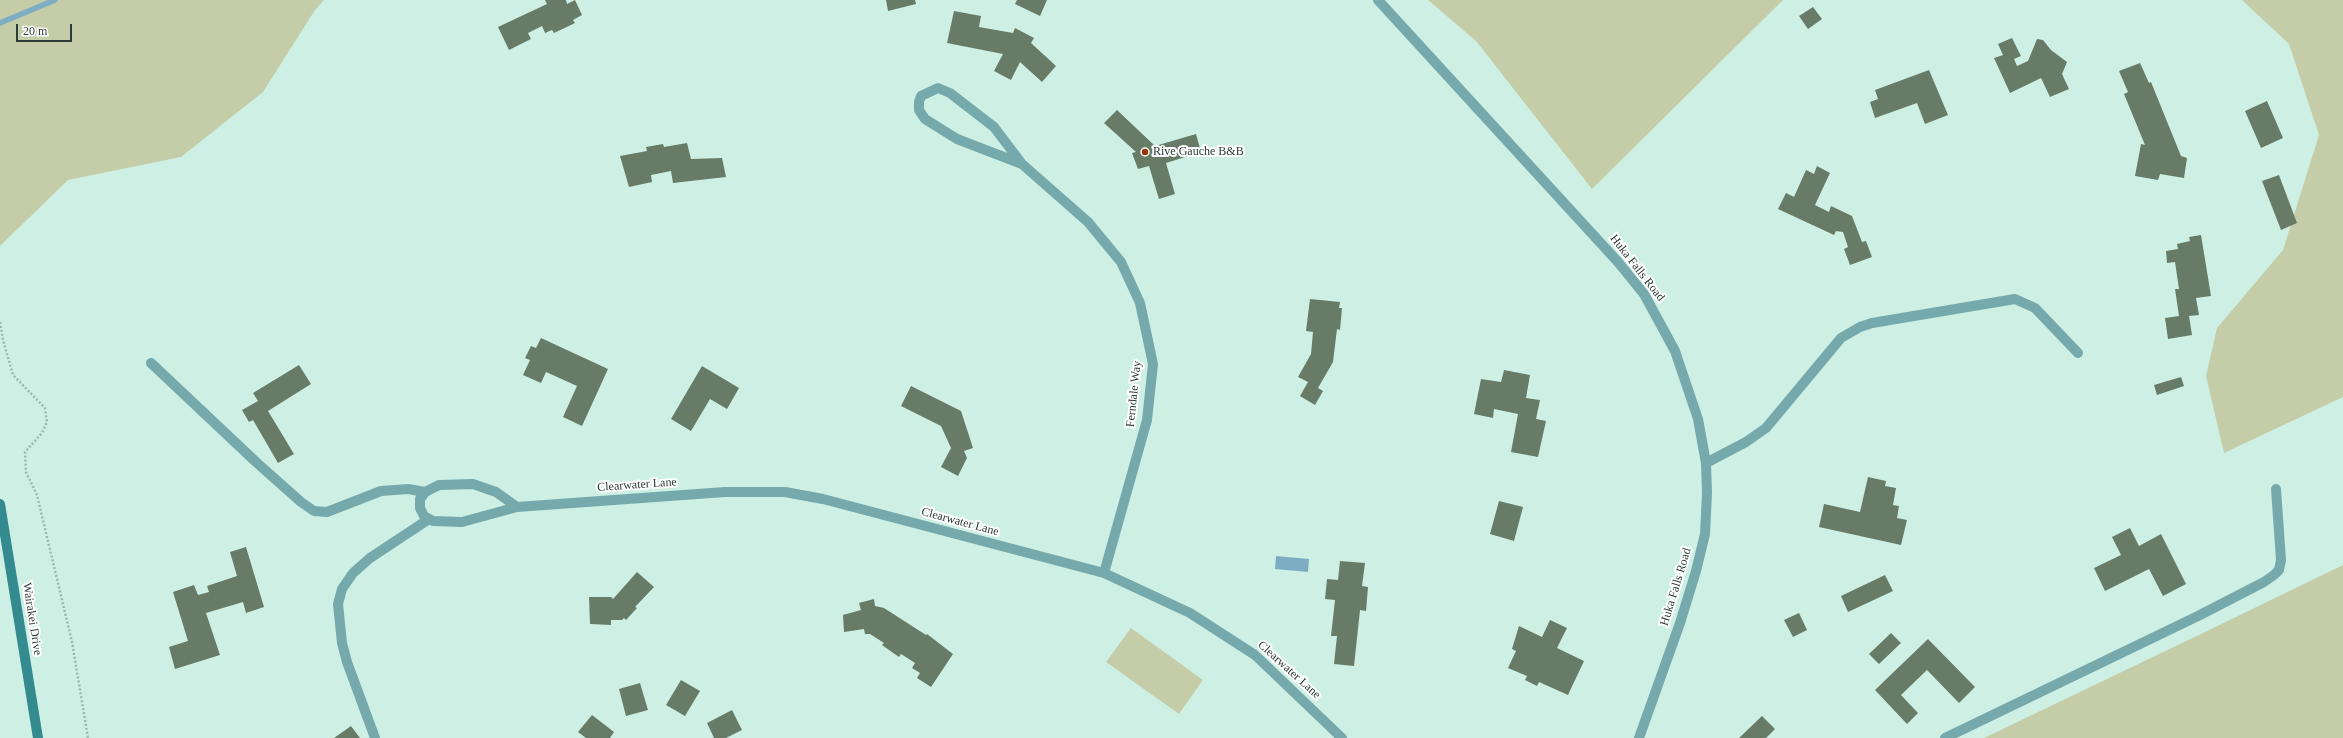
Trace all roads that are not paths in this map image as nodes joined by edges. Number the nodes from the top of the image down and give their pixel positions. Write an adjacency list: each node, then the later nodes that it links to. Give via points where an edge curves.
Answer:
1 (1378, 0): 5 (street, Huka Falls Road, via 1613,256 1644,294 1676,351 1698,419)
2 (1022, 164): 2 (street, Ferndale Way, via 994,127 950,93 938,88 921,96 919,110 925,119 957,139); 11 (street, Ferndale Way, via 1088,222 1121,262 1140,303 1148,336 1153,364 1147,420)
3 (2078, 353): 5 (street, via 2035,308 2015,299 1872,323 1842,338 1761,432)
4 (151, 363): 7 (street, via 256,462 314,511 327,512 381,491 408,489)
5 (1706, 463): 15 (street, Huka Falls Road, via 1705,534 1696,571)
6 (2276, 489): 16 (street, via 2281,560 2279,570 2274,575 2198,616)
7 (425, 492): 9 (street, via 439,485 473,484 496,492); 10 (street, via 420,499 420,508)
8 (0, 504): 12 (main road, Wairakei Drive)
9 (517, 507): 10 (street, Clearwater Lane, via 462,522); 11 (street, Clearwater Lane, via 726,492 785,492 823,499)
10 (429, 519): 13 (street, via 370,558 353,573 342,589 338,604 346,662)
11 (1104, 573): 14 (street, Clearwater Lane, via 1190,613 1255,655)
12 (38, 738)
13 (375, 738)
14 (1342, 738)
15 (1638, 738)
16 (1945, 738)

